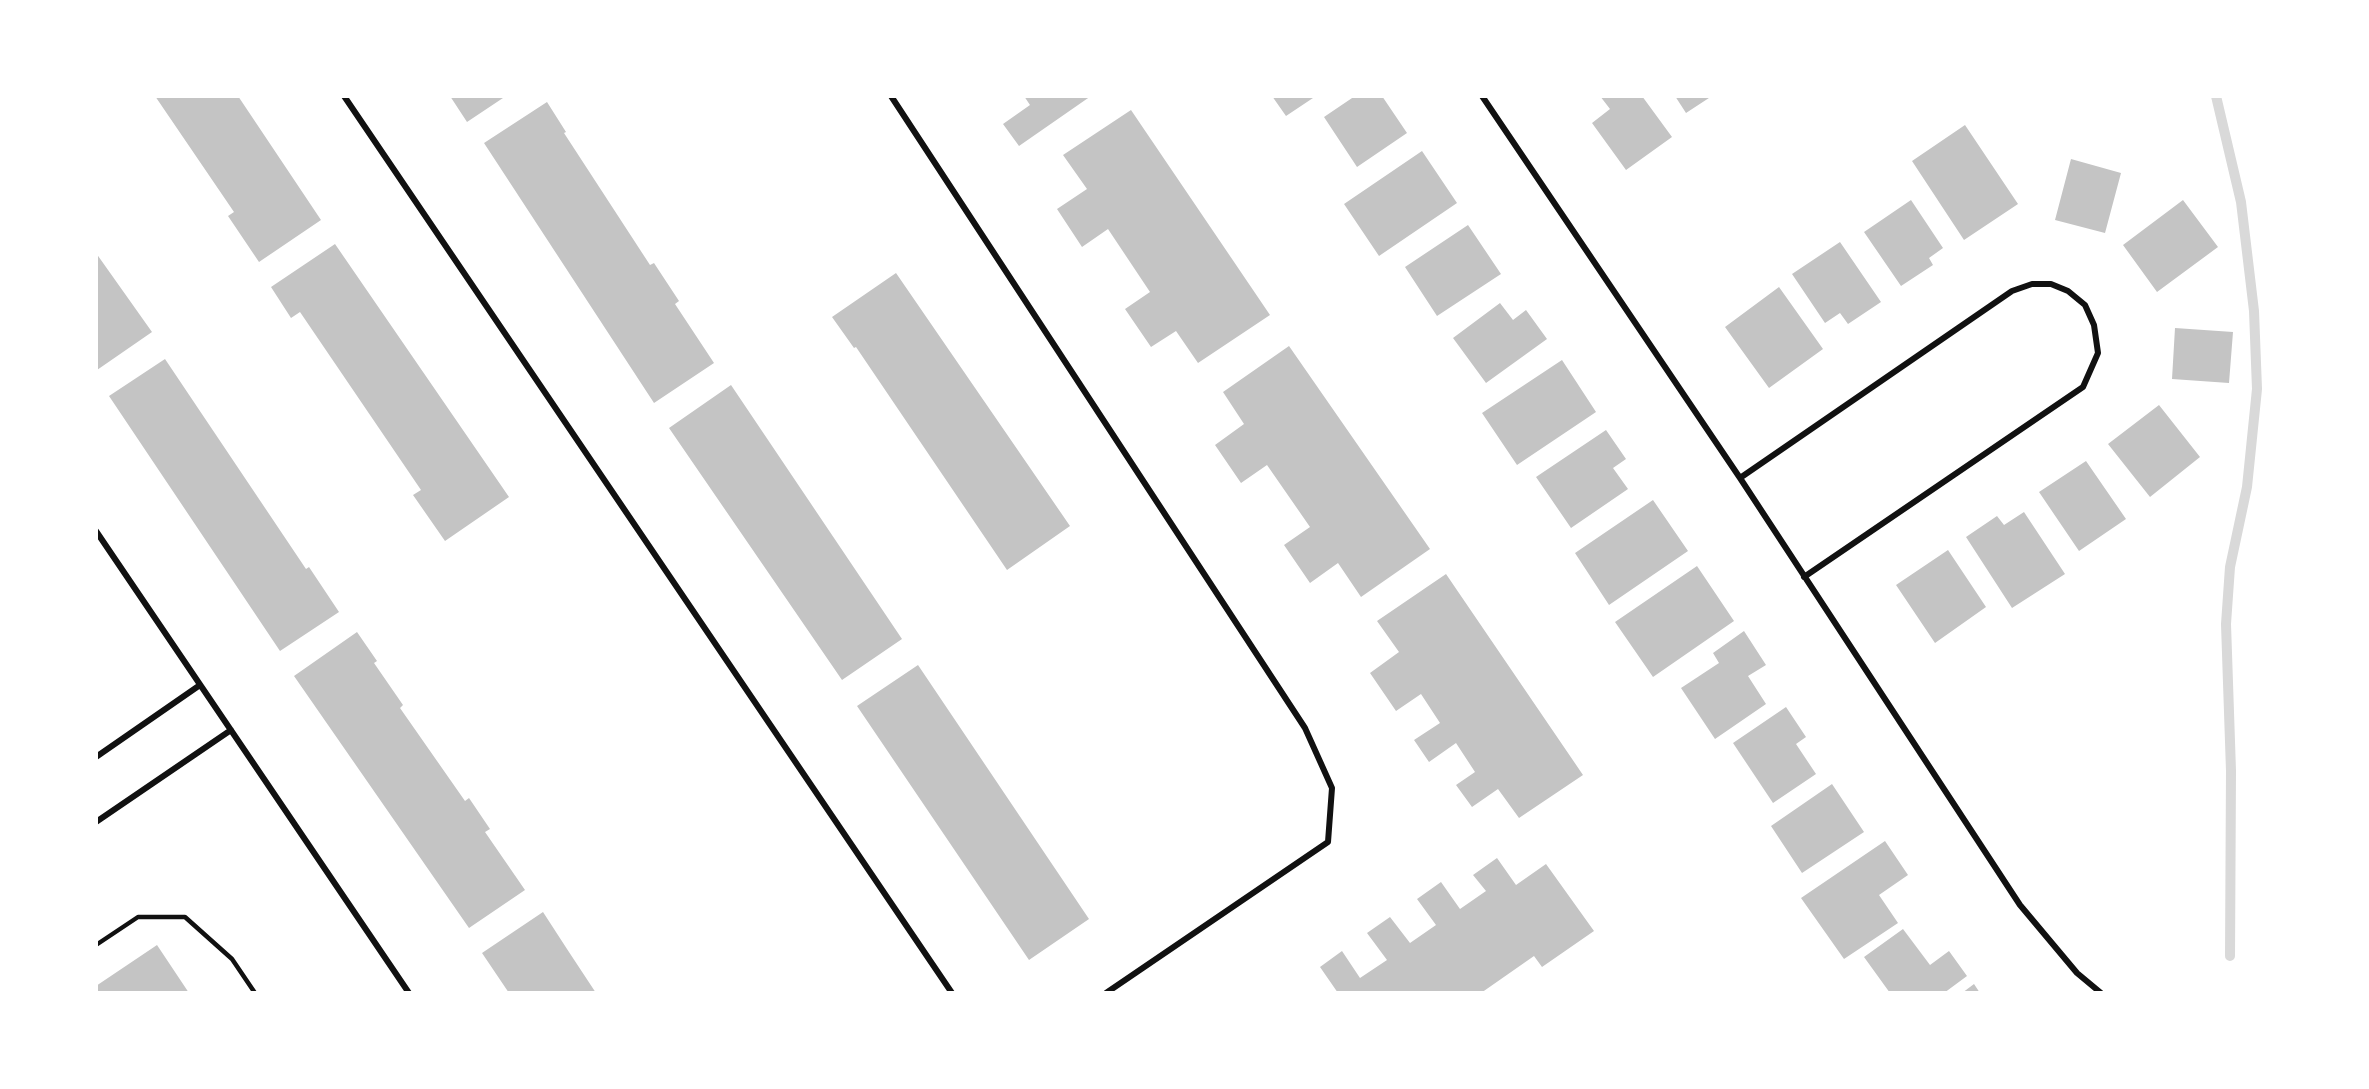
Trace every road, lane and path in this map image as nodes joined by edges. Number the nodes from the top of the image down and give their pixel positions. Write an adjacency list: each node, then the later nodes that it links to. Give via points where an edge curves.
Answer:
1 (344, 96): 14 (street)
2 (891, 96): 15 (street, via 1305,728 1332,788 1328,842)
3 (1482, 96): 4 (street)
4 (1740, 478): 6 (street); 6 (street, via 2012,291 2032,284 2051,284 2085,305 2094,325 2097,353 2083,387)
5 (96, 531): 7 (street)
6 (1804, 577): 16 (street, via 2020,905 2077,973)
7 (200, 685): 8 (street); 9 (street)
8 (231, 730): 10 (street); 13 (street)
9 (96, 757)
10 (96, 822)
11 (96, 945): 12 (lane, via 138,917 185,917 232,959)
12 (255, 993)
13 (409, 993)
14 (952, 993)
15 (1106, 993)
16 (2101, 993)

